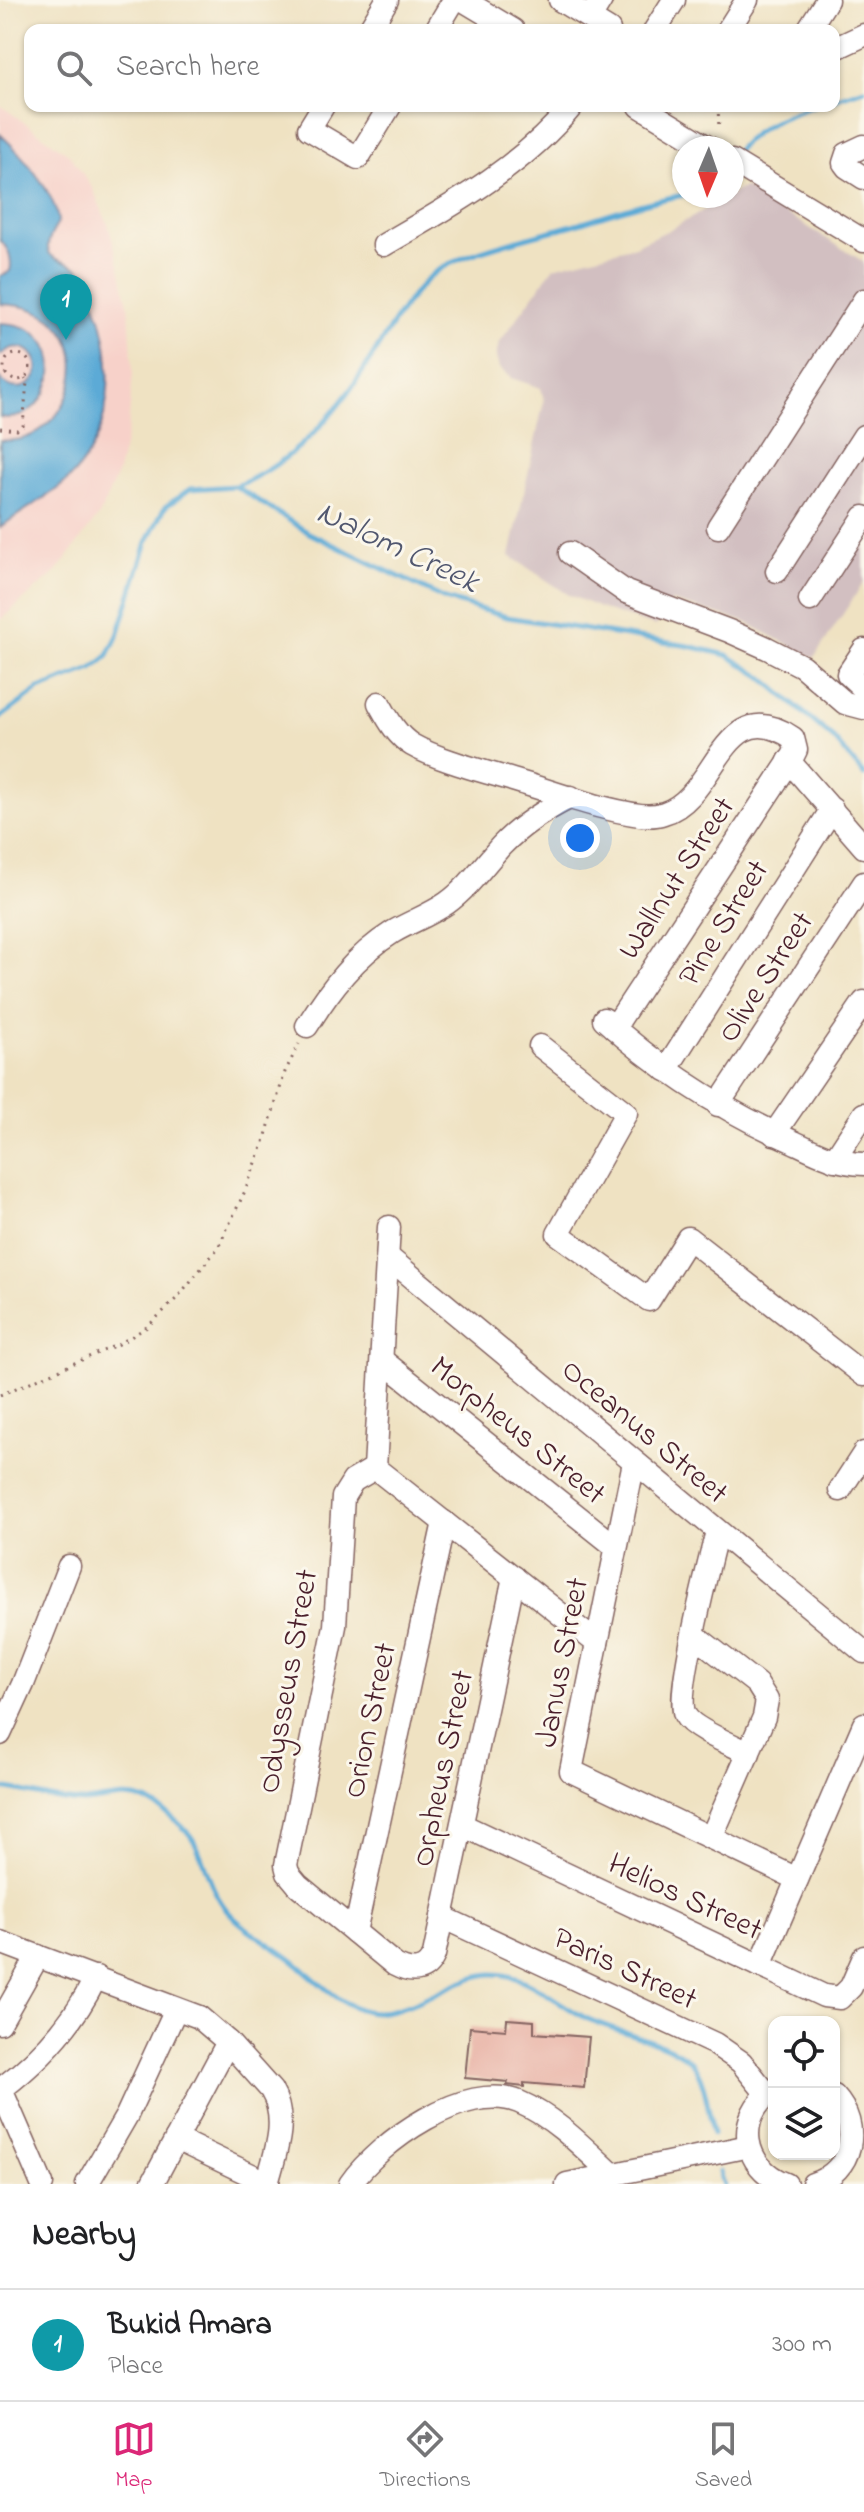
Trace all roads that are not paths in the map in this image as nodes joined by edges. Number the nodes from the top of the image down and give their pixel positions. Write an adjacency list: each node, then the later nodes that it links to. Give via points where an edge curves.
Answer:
1 (387, 0): 9 (street)
2 (454, 0): 10 (street)
3 (463, 0): 11 (street)
4 (560, 0): 8 (street)
5 (674, 0): 12 (street)
6 (747, 0): 13 (street)
7 (827, 0): 14 (street)
8 (600, 16)
9 (373, 24)
10 (440, 24)
11 (503, 24)
12 (659, 24)
13 (732, 24)
14 (812, 24)
15 (864, 35): 16 (street)
16 (840, 46)
17 (319, 112): 18 (street, via 309,129 358,158)
18 (386, 112)
19 (567, 112): 26 (street, via 507,168)
20 (652, 112): 21 (street)
21 (702, 136)
22 (864, 146): 24 (street, via 845,158 847,167)
23 (744, 169): 25 (street)
24 (864, 178)
25 (864, 241)
26 (384, 245)
27 (864, 300): 30 (street)
28 (864, 436): 32 (street)
29 (864, 517): 33 (street)
30 (718, 527)
31 (570, 553): 37 (street, via 626,592 779,654 802,666 845,703)
32 (777, 571)
33 (810, 600)
34 (864, 650): 35 (street)
35 (856, 682)
36 (379, 703): 39 (street, via 394,729 412,745)
37 (864, 708)
38 (789, 761): 39 (street, via 796,750 793,738 774,728 748,728 726,745 683,804 667,813 642,815); 40 (street); 46 (street, Wallnut Street, via 609,1023)
39 (571, 797): 44 (street, via 519,829 447,903 391,933 354,962)
40 (832, 809): 41 (street); 46 (street, Pine Street)
41 (864, 847)
42 (864, 883): 47 (street, Olive Street)
43 (864, 1002): 49 (street)
44 (307, 1026)
45 (540, 1046): 55 (street, via 626,1113 558,1234 649,1300 688,1238)
46 (666, 1070): 47 (street)
47 (718, 1105): 49 (street)
48 (864, 1114): 50 (street)
49 (774, 1134): 50 (street)
50 (834, 1160): 51 (street)
51 (864, 1164)
52 (389, 1227): 53 (street)
53 (388, 1257): 54 (street); 57 (street, Oceanus Street)
54 (382, 1360): 58 (street); 62 (street, Morpheus Street)
55 (864, 1375)
56 (864, 1453): 59 (street)
57 (634, 1462): 61 (street, Oceanus Street); 62 (street, Janus Street)
58 (375, 1468): 60 (street); 75 (street, Odysseus Street, via 353,1481 343,1497 335,1626 287,1857 288,1873 298,1885)
59 (840, 1490)
60 (444, 1522): 64 (street); 75 (street, Orion Street)
61 (717, 1531): 65 (street); 67 (street, Oceanus Street)
62 (616, 1547): 66 (street, Janus Street)
63 (69, 1566): 69 (street)
64 (514, 1577): 66 (street); 71 (street, Orpheus Street)
65 (694, 1635): 70 (street, via 757,1684 767,1700); 70 (street, via 683,1711 692,1723)
66 (597, 1643): 72 (street, Janus Street, via 571,1771)
67 (864, 1652)
68 (864, 1724): 73 (street)
69 (0, 1734)
70 (749, 1753): 72 (street)
71 (462, 1825): 74 (street, Orpheus Street); 79 (street, Helios Street)
72 (711, 1838): 73 (street, Janus Street)
73 (797, 1879): 79 (street)
74 (442, 1917): 75 (street, Orpheus Street, via 434,1955 424,1969 406,1971); 85 (street, Paris Street, via 715,2044)
75 (355, 1932)
76 (0, 1942): 77 (street)
77 (38, 1956): 80 (street); 82 (street)
78 (864, 1957): 79 (street, Helios Street, via 847,1994 840,1998 824,1996)
79 (760, 1966)
80 (96, 1977): 81 (street); 84 (street, via 84,2004 58,2037)
81 (176, 2009): 83 (street, via 199,2017); 94 (street, via 127,2115)
82 (0, 2023)
83 (228, 2042): 88 (street); 92 (street, via 278,2102 280,2135)
84 (1, 2088): 93 (street)
85 (768, 2089)
86 (768, 2094): 89 (street, via 749,2123)
87 (848, 2105): 90 (street)
88 (176, 2139): 92 (street); 95 (street)
89 (749, 2146): 91 (street); 98 (street, via 765,2173)
90 (856, 2159): 99 (street)
91 (612, 2174): 96 (street, via 550,2120 516,2101 497,2098 455,2106 405,2131); 97 (street)
92 (267, 2183)
93 (42, 2184)
94 (87, 2184)
95 (152, 2184)
96 (350, 2184)
97 (567, 2184)
98 (786, 2184)
99 (813, 2184)

